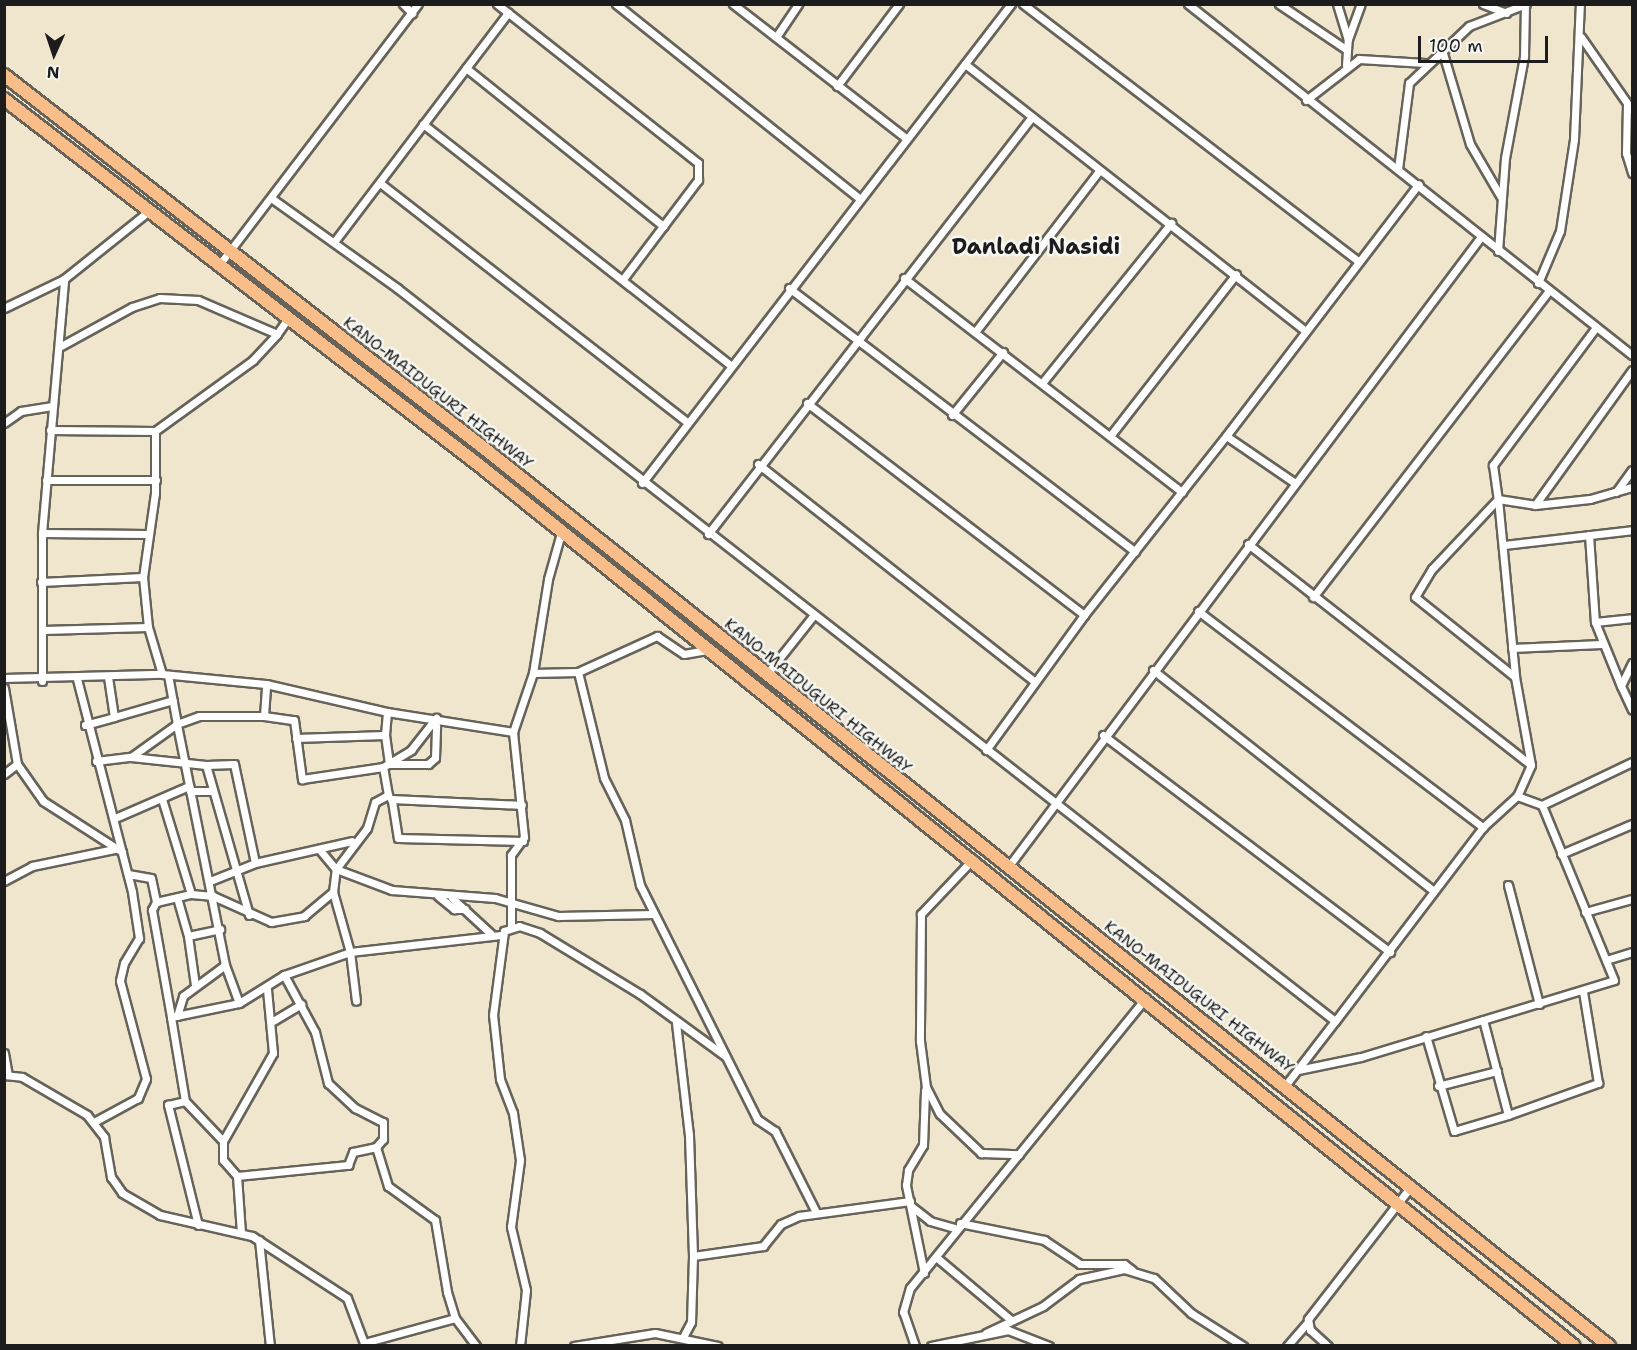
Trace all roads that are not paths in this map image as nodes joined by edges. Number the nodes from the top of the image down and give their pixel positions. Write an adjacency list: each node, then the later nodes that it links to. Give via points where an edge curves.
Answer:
1 (403, 4): 17 (street)
2 (418, 4): 17 (street)
3 (497, 4): 18 (street)
4 (616, 4): 42 (street)
5 (733, 4): 20 (street)
6 (798, 4): 20 (street)
7 (899, 4): 30 (street)
8 (1011, 4): 26 (street)
9 (1023, 4): 52 (street)
10 (1188, 4): 32 (street)
11 (1279, 4): 23 (street)
12 (1337, 4): 22 (street)
13 (1361, 4): 22 (street)
14 (1483, 4): 19 (street)
15 (1580, 4): 21 (street)
16 (1526, 5): 19 (street); 43 (street, via 1524,56)
17 (412, 13): 44 (street)
18 (508, 13): 28 (street); 47 (street, via 698,163 698,180)
19 (1507, 13): 24 (street, via 1469,26)
20 (776, 37): 30 (street)
21 (1581, 37): 33 (street); 58 (street, via 1560,231)
22 (1348, 39): 23 (street)
23 (1347, 50): 27 (street)
24 (1442, 50): 25 (street); 43 (street, via 1470,144)
25 (1425, 63): 27 (street, via 1359,59); 37 (street, via 1409,83 1403,104)
26 (965, 64): 34 (street); 36 (street)
27 (1346, 65): 32 (street)
28 (466, 68): 35 (street); 47 (street)
29 (4, 75): 51 (highway, KANO-MAIDUGURI HIGHWAY)
30 (837, 86): 36 (street)
31 (4, 99): 45 (highway, KANO-MAIDUGURI HIGHWAY)
32 (1306, 100): 37 (street)
33 (1630, 107): 39 (street, via 1626,153)
34 (1031, 118): 38 (street); 55 (street)
35 (423, 124): 40 (street); 57 (street)
36 (906, 138): 42 (street)
37 (1398, 169): 41 (street)
38 (1099, 171): 46 (street); 65 (street)
39 (1632, 173)
40 (380, 183): 49 (street); 78 (street)
41 (1419, 184): 48 (street); 52 (street)
42 (858, 197): 59 (street)
43 (1501, 197): 50 (street)
44 (271, 198): 49 (street); 51 (street)
45 (150, 210): 53 (highway, KANO-MAIDUGURI HIGHWAY); 56 (street)
46 (1170, 223): 54 (street); 73 (street)
47 (663, 226): 57 (street)
48 (1480, 238): 50 (street); 88 (street)
49 (334, 242): 87 (street)
50 (1498, 251): 58 (street)
51 (231, 252): 53 (street); 121 (highway, KANO-MAIDUGURI HIGHWAY)
52 (1357, 260): 63 (street)
53 (219, 265): 62 (highway, KANO-MAIDUGURI HIGHWAY)
54 (1236, 274): 63 (street); 81 (street)
55 (904, 278): 65 (street); 67 (street)
56 (64, 279): 61 (street); 68 (street)
57 (623, 279): 71 (street)
58 (1538, 283): 60 (street)
59 (789, 288): 67 (street); 71 (street)
60 (1549, 291): 64 (street); 105 (street)
61 (4, 308)
62 (289, 317): 66 (street); 96 (highway, KANO-MAIDUGURI HIGHWAY)
63 (1304, 330): 82 (street)
64 (1594, 330): 70 (street); 92 (street, via 1493,465)
65 (975, 332): 69 (street)
66 (277, 334): 68 (street, via 242,315 177,297 132,306); 80 (street, via 253,360)
67 (853, 340): 74 (street); 76 (street)
68 (61, 346): 75 (street)
69 (1003, 352): 73 (street); 76 (street)
70 (1632, 355)
71 (730, 365): 78 (street)
72 (1632, 370): 93 (street)
73 (1042, 383): 81 (street)
74 (807, 403): 83 (street); 107 (street)
75 (51, 406): 77 (street); 79 (street)
76 (952, 415): 102 (street)
77 (6, 419)
78 (687, 422): 87 (street)
79 (50, 430): 80 (street); 85 (street)
80 (155, 431): 86 (street)
81 (1110, 436): 90 (street)
82 (1226, 436): 88 (street); 90 (street)
83 (758, 464): 98 (street); 127 (street)
84 (1632, 470): 91 (street)
85 (46, 480): 86 (street); 95 (street)
86 (156, 480): 97 (street)
87 (642, 483): 98 (street)
88 (1295, 483): 100 (street)
89 (1632, 488): 91 (street)
90 (1182, 492): 102 (street)
91 (1615, 492): 93 (street)
92 (1498, 499): 93 (street); 101 (street); 123 (street, via 1432,569 1415,597)
93 (1535, 504)
94 (1632, 530): 99 (street)
95 (42, 533): 97 (street); 104 (street)
96 (561, 533): 115 (highway, KANO-MAIDUGURI HIGHWAY); 119 (street, via 548,579)
97 (146, 534): 103 (street)
98 (708, 534): 108 (street)
99 (1589, 535): 101 (street); 110 (street)
100 (1248, 544): 105 (street); 106 (street)
101 (1503, 545): 114 (street)
102 (1135, 552): 107 (street)
103 (143, 577): 104 (street); 111 (street)
104 (41, 582): 112 (street)
105 (1312, 597): 150 (street)
106 (1198, 611): 117 (street); 163 (street)
107 (1084, 615): 127 (street)
108 (813, 616): 121 (street); 143 (street)
109 (1632, 618): 110 (street)
110 (1595, 622): 113 (street)
111 (148, 627): 112 (street); 120 (street)
112 (43, 630): 126 (street)
113 (1601, 644): 114 (street); 129 (street)
114 (1512, 648): 123 (street)
115 (707, 650): 118 (street, via 684,654 657,636); 170 (highway, KANO-MAIDUGURI HIGHWAY)
116 (1632, 663): 129 (street)
117 (1153, 670): 141 (street); 179 (street)
118 (578, 672): 119 (street); 190 (street, via 604,778 625,820 636,875)
119 (533, 673): 139 (street)
120 (165, 674): 122 (street); 128 (street); 131 (street)
121 (766, 675): 173 (highway, KANO-MAIDUGURI HIGHWAY)
122 (108, 677): 125 (street); 135 (street)
123 (1515, 677): 150 (street)
124 (4, 678): 126 (street)
125 (76, 679): 126 (street); 138 (street)
126 (42, 681)
127 (1034, 681): 143 (street)
128 (266, 684): 133 (street); 134 (street)
129 (1621, 686): 132 (street)
130 (4, 688): 147 (street)
131 (173, 700): 135 (street); 137 (street)
132 (1632, 710)
133 (387, 712): 136 (street); 140 (street)
134 (264, 716): 137 (street, via 199,716); 142 (street, via 294,720)
135 (114, 717): 138 (street)
136 (436, 722): 139 (street); 149 (street); 149 (street, via 434,761)
137 (177, 724): 144 (street); 151 (street)
138 (85, 725): 145 (street)
139 (513, 732): 159 (street)
140 (385, 735): 142 (street); 149 (street)
141 (1103, 735): 158 (street); 197 (street)
142 (296, 738): 149 (street, via 302,779)
143 (986, 750): 158 (street)
144 (130, 757): 145 (street); 151 (street)
145 (96, 761): 161 (street)
146 (1632, 762): 160 (street)
147 (18, 764): 152 (street); 166 (street, via 43,801)
148 (206, 765): 151 (street); 154 (street); 171 (street, via 234,764)
149 (386, 765): 156 (street)
150 (1530, 765): 155 (street)
151 (184, 766): 153 (street)
152 (4, 774)
153 (190, 788): 154 (street); 157 (street); 177 (street)
154 (212, 790): 174 (street)
155 (1517, 796): 160 (street); 163 (street)
156 (390, 798): 159 (street); 164 (street, via 398,838); 165 (street, via 375,802 370,823)
157 (162, 799): 161 (street); 181 (street)
158 (1056, 802): 173 (street); 213 (street)
159 (522, 805): 164 (street)
160 (1542, 805): 169 (street)
161 (116, 818): 168 (street)
162 (1632, 824): 169 (street)
163 (1483, 827): 179 (street)
164 (523, 841): 187 (street, via 511,855)
165 (352, 842): 167 (street); 172 (street)
166 (114, 849): 168 (street); 176 (street, via 32,866)
167 (319, 849): 171 (street); 172 (street)
168 (122, 852): 175 (street)
169 (1561, 854): 188 (street)
170 (973, 859): 205 (highway, KANO-MAIDUGURI HIGHWAY); 223 (street, via 921,914 920,1041)
171 (255, 863): 174 (street)
172 (336, 868): 180 (street); 182 (street, via 366,884)
173 (1007, 868): 221 (highway, KANO-MAIDUGURI HIGHWAY)
174 (237, 869): 177 (street); 189 (street)
175 (128, 874): 186 (street, via 151,878); 226 (street, via 139,938 124,963 122,994 147,1084 138,1098)
176 (4, 881)
177 (210, 881): 183 (street)
178 (1508, 885): 209 (street)
179 (1433, 890): 197 (street)
180 (333, 892): 189 (street, via 314,911 286,922); 196 (street)
181 (191, 894): 183 (street); 185 (street)
182 (436, 895): 187 (street); 193 (street, via 457,899)
183 (213, 896): 189 (street); 192 (street)
184 (1632, 899): 188 (street)
185 (178, 901): 186 (street); 195 (street)
186 (156, 902): 210 (street, via 152,910)
187 (511, 903): 190 (street, via 558,916); 191 (street)
188 (1585, 912): 199 (street)
189 (249, 915)
190 (654, 915): 217 (street)
191 (511, 927): 194 (street); 214 (street, via 540,933 583,957)
192 (220, 928): 195 (street); 200 (street)
193 (491, 934): 194 (street); 196 (street)
194 (501, 935): 250 (street, via 493,1015 500,1079 513,1113 520,1160 511,1227 526,1290)
195 (188, 936): 202 (street)
196 (350, 952): 201 (street); 206 (street)
197 (1390, 952): 213 (street)
198 (1632, 952): 199 (street)
199 (1606, 960): 204 (street, via 1614,980)
200 (225, 965): 202 (street); 207 (street)
201 (284, 975): 203 (street); 208 (street)
202 (195, 985): 210 (street, via 183,996)
203 (267, 989): 207 (street); 212 (street)
204 (1583, 991): 209 (street); 225 (street, via 1598,1083)
205 (1146, 998): 229 (street); 232 (highway, KANO-MAIDUGURI HIGHWAY)
206 (356, 1001)
207 (240, 1004): 210 (street)
208 (301, 1004): 212 (street); 228 (street, via 328,1083 355,1108 375,1113 383,1122 383,1139)
209 (1539, 1004): 211 (street)
210 (174, 1016): 224 (street)
211 (1483, 1020): 215 (street); 219 (street)
212 (273, 1021): 227 (street, via 273,1053)
213 (1335, 1021): 218 (street)
214 (676, 1023): 217 (street); 239 (street, via 689,1135)
215 (1426, 1036): 218 (street); 222 (street)
216 (4, 1053): 220 (street)
217 (725, 1056): 234 (street, via 756,1119 775,1131)
218 (1298, 1070): 221 (street)
219 (1497, 1071): 222 (street); 225 (street)
220 (6, 1075): 226 (street, via 22,1077)
221 (1285, 1086): 231 (highway, KANO-MAIDUGURI HIGHWAY)
222 (1438, 1086): 225 (street, via 1454,1131)
223 (926, 1088): 229 (street, via 939,1114 981,1153); 233 (street, via 923,1145 908,1170)
224 (185, 1101): 227 (street); 235 (street, via 168,1105)
225 (1508, 1115)
226 (94, 1122): 235 (street, via 122,1193 160,1215)
227 (223, 1141): 230 (street, via 223,1160)
228 (376, 1147): 230 (street, via 353,1152 348,1165); 243 (street, via 388,1186 435,1220)
229 (1019, 1154): 236 (street)
230 (237, 1176): 237 (street)
231 (1411, 1186): 232 (street); 260 (highway, KANO-MAIDUGURI HIGHWAY)
232 (1396, 1202): 245 (street); 259 (highway, KANO-MAIDUGURI HIGHWAY)
233 (910, 1204): 234 (street); 236 (street, via 930,1221); 242 (street)
234 (816, 1212): 239 (street, via 781,1224 763,1246)
235 (198, 1225): 237 (street)
236 (958, 1225): 240 (street); 241 (street, via 1044,1240 1087,1266 1126,1264)
237 (241, 1233): 238 (street)
238 (260, 1240): 243 (street, via 346,1298 364,1343); 248 (street)
239 (693, 1256): 247 (street, via 691,1322)
240 (936, 1257): 242 (street); 244 (street)
241 (1132, 1270): 244 (street, via 1079,1279 1043,1306); 256 (street, via 1154,1278 1191,1313)
242 (924, 1273): 253 (street, via 904,1305)
243 (455, 1318): 249 (street)
244 (1010, 1319): 246 (street)
245 (1308, 1323): 257 (street); 258 (street)
246 (986, 1333): 254 (street); 255 (street, via 1008,1329)
247 (684, 1335): 251 (street, via 633,1335); 252 (street)
248 (270, 1346)
249 (476, 1346)
250 (520, 1346)
251 (574, 1346)
252 (718, 1346)
253 (915, 1346)
254 (931, 1346)
255 (1049, 1346)
256 (1243, 1346)
257 (1287, 1346)
258 (1328, 1346)
259 (1574, 1346)
260 (1609, 1346)

